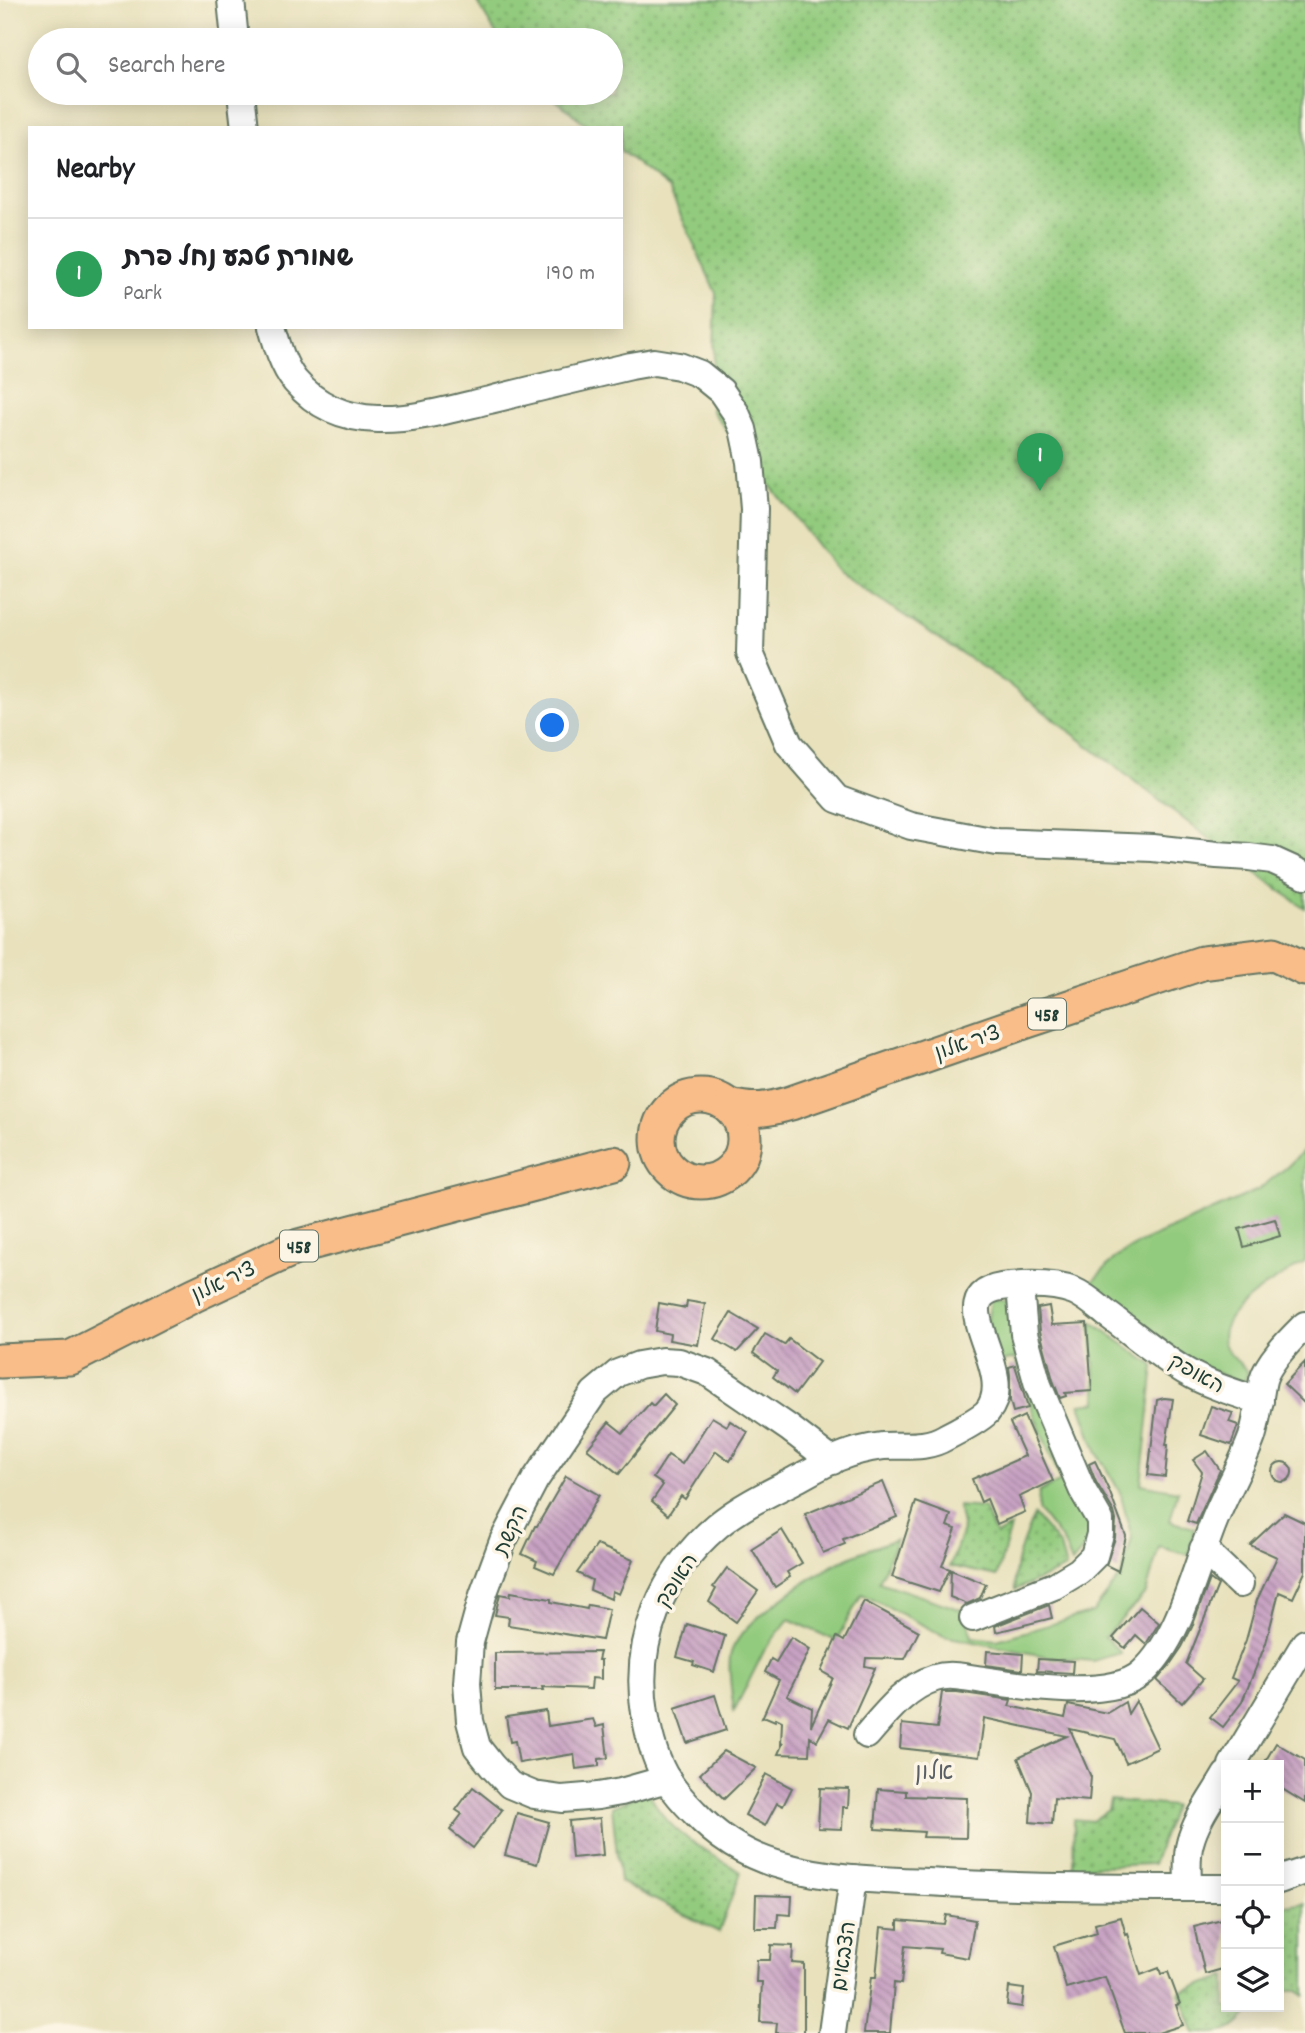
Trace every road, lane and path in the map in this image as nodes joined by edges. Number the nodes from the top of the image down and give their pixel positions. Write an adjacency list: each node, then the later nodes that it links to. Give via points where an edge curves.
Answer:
1 (231, 0): 2 (street)
2 (234, 28)
3 (242, 105): 4 (street)
4 (245, 126)
5 (273, 329): 6 (street, via 280,352 303,388 321,404 373,420 443,411 654,362 700,374 721,391 736,413 750,462 754,509 750,653 789,744 837,799 911,826 997,842 1249,857 1272,860)
6 (1305, 875)
7 (1305, 969): 8 (main road, ציר אלון / 458, via 1273,954 1202,963)
8 (791, 1103): 9 (main road, ציר אלון / 458, via 759,1111); 11 (main road, ציר אלון / 458, via 754,1133)
9 (729, 1106): 10 (main road, via 703,1096 684,1099 669,1111); 11 (main road, via 744,1130)
10 (660, 1128): 12 (main road, ציר אלון / 458); 13 (main road, via 659,1147)
11 (743, 1149): 13 (main road, via 734,1167 710,1181 690,1180)
12 (614, 1163): 13 (main road, ציר אלון / 458); 16 (main road, ציר אלון / 458, via 299,1246 70,1358)
13 (667, 1164)
14 (1020, 1286): 17 (street, האופק, via 1073,1291 1185,1371); 18 (street, האופק, via 985,1292 976,1305 977,1324 997,1378 996,1394 987,1412 941,1441 866,1448); 21 (street, via 1024,1334 1038,1385 1100,1520 1100,1534 1094,1556 1079,1571 1054,1586)
15 (1305, 1325): 17 (street, via 1264,1377)
16 (0, 1362)
17 (1260, 1401): 19 (street, via 1252,1437)
18 (832, 1461): 25 (street, האופק, via 715,1528 664,1590 644,1650 643,1687 654,1751); 25 (street, הקשת, via 707,1372 679,1362 639,1365 618,1373 594,1393 535,1480 503,1541 470,1643 467,1683 477,1746 510,1785 534,1795 598,1796)
19 (1203, 1549): 20 (street); 23 (street, via 1166,1643 1142,1674 1108,1688 1086,1690 959,1675 937,1678 906,1695)
20 (1240, 1584)
21 (973, 1618)
22 (1305, 1643): 24 (street)
23 (867, 1735)
24 (1235, 1760)
25 (667, 1779): 28 (street, האופק, via 698,1817 738,1847 782,1866)
26 (1221, 1784): 30 (street, via 1189,1843)
27 (1305, 1871): 29 (street)
28 (853, 1878): 30 (street, האופק, via 1006,1887); 32 (street, הצבאים)
29 (1284, 1878)
30 (1188, 1887): 31 (street, האופק)
31 (1221, 1888)
32 (832, 2033)

